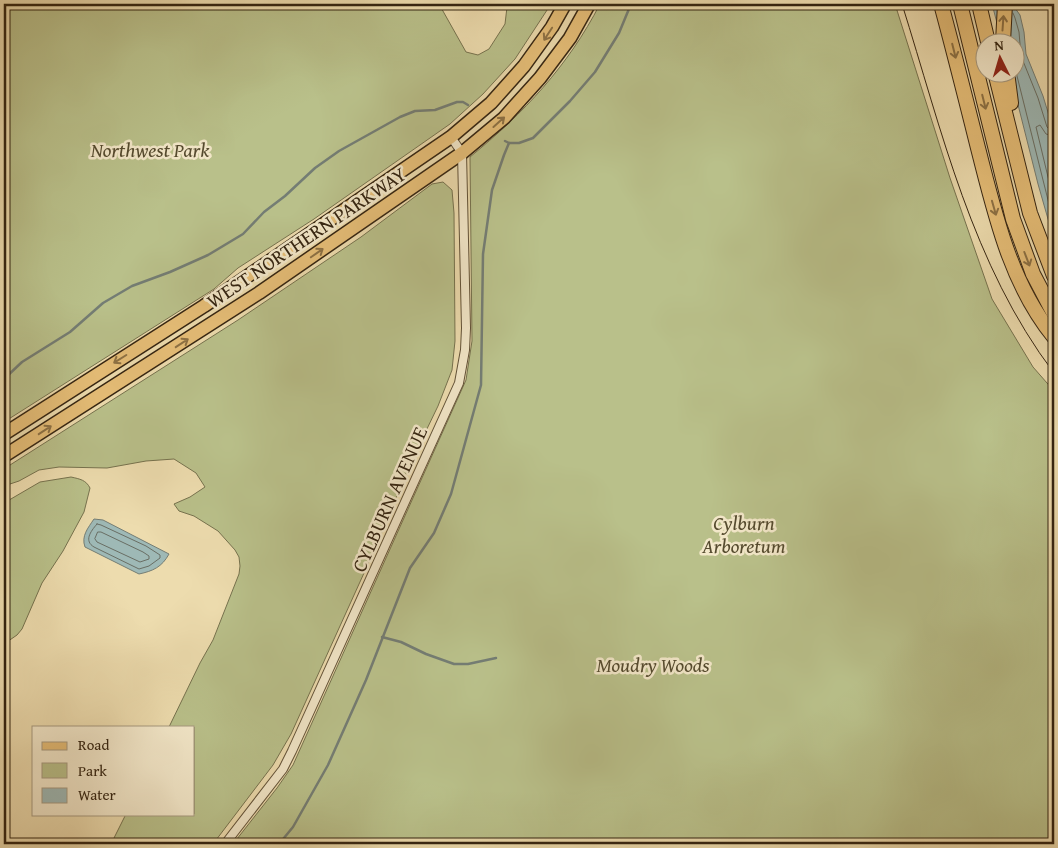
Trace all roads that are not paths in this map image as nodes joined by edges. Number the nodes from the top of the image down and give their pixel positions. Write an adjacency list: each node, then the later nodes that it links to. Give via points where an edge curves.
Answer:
1 (565, 4): 11 (main road, WEST NORTHERN PARKWAY, one-way to 11, via 540,46 510,83)
2 (589, 4): 12 (main road, WEST NORTHERN PARKWAY, one-way to 2, via 504,118 540,78 570,38)
3 (941, 4): 16 (highway, one-way to 16, via 998,224 1019,280 1032,306)
4 (960, 4): 15 (highway, one-way to 15, via 1013,219 1033,274)
5 (979, 4): 7 (highway)
6 (1005, 4): 8 (highway, one-way to 6)
7 (986, 32)
8 (1004, 32)
9 (998, 82): 13 (highway)
10 (1007, 82): 13 (highway)
11 (451, 137): 12 (street); 17 (main road, WEST NORTHERN PARKWAY, one-way to 17, via 204,306)
12 (462, 153): 18 (main road, WEST NORTHERN PARKWAY, one-way to 12, via 259,293); 19 (street, CYLBURN AVENUE, via 466,328 458,383 283,769)
13 (1023, 188): 14 (highway)
14 (1054, 276)
15 (1054, 314)
16 (1054, 337)
17 (4, 434)
18 (4, 456)
19 (225, 844)

